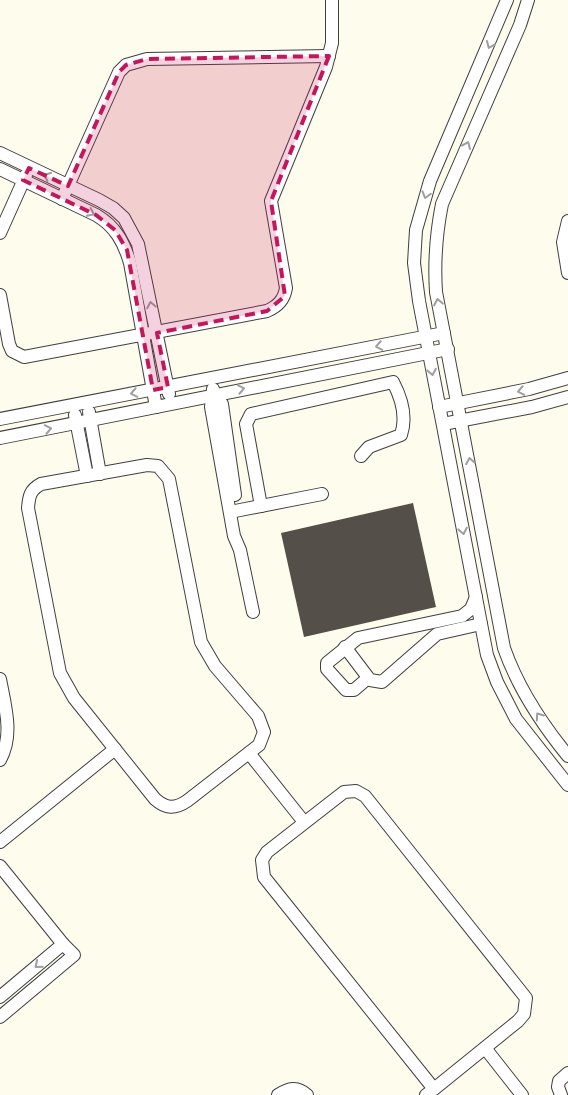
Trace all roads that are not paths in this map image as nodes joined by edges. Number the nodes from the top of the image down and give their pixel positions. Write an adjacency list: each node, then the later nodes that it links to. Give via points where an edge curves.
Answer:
1 (332, 0): 4 (street)
2 (507, 0): 18 (street, one-way to 18, via 430,181 416,230 414,263)
3 (528, 0): 16 (street, one-way to 3, via 434,264 442,204)
4 (329, 56): 9 (street, via 147,58 126,64 119,72); 15 (street, via 321,83 271,201 286,288 281,302 267,311)
5 (0, 153): 6 (street)
6 (29, 168): 8 (street); 9 (street, one-way to 6)
7 (0, 169): 8 (street)
8 (23, 180): 10 (street); 12 (street)
9 (68, 186): 10 (street); 15 (street, one-way to 9, via 142,258 132,231 113,208)
10 (62, 199): 17 (street, one-way to 17, via 106,221 122,241 130,263)
11 (568, 221): 13 (street, via 562,242)
12 (0, 233)
13 (568, 273)
14 (0, 295): 17 (street, via 9,344 12,351 24,357)
15 (157, 332): 17 (street); 23 (street)
16 (444, 333): 18 (street); 19 (street)
17 (143, 335): 24 (street)
18 (426, 336): 20 (street); 22 (street, one-way to 22)
19 (448, 349): 20 (street); 28 (street)
20 (429, 353): 25 (street, one-way to 20); 31 (street, one-way to 31)
21 (568, 378): 28 (street, one-way to 28)
22 (211, 379): 23 (street); 25 (street)
23 (168, 387): 24 (street); 29 (street)
24 (153, 390): 27 (street, one-way to 27); 32 (street)
25 (214, 395): 29 (street); 43 (street, via 211,407)
26 (568, 397): 35 (street)
27 (87, 402): 30 (street); 34 (street)
28 (458, 403): 31 (street); 35 (street)
29 (171, 404): 32 (street)
30 (72, 405): 33 (street); 36 (street)
31 (439, 406): 37 (street)
32 (156, 407): 34 (street)
33 (0, 420)
34 (90, 420): 36 (street); 40 (street)
35 (462, 420): 37 (street); 54 (street, one-way to 35, via 532,706 514,675 504,648)
36 (76, 423): 38 (street, one-way to 36); 40 (street)
37 (442, 424): 44 (street, one-way to 44)
38 (0, 438)
39 (361, 456): 42 (street, via 369,447 401,435 404,410 394,382 251,414 246,424)
40 (94, 475): 52 (street, via 41,484 33,488 28,508 60,673 74,698); 53 (street, via 147,465 158,466 169,479 201,642 215,666 263,725 263,738)
41 (322, 494): 42 (street)
42 (261, 506): 43 (street)
43 (234, 511): 45 (street, via 234,536)
44 (476, 597): 46 (street); 47 (street, via 471,609 462,616)
45 (253, 612)
46 (481, 624): 48 (street, via 444,631); 56 (street, via 494,673 516,719)
47 (426, 625): 48 (street); 49 (street, via 358,638)
48 (432, 638): 50 (street, via 388,679 378,683)
49 (345, 647): 50 (street); 50 (street, via 327,663 327,669 343,689 350,691)
50 (368, 678)
51 (0, 679): 55 (street, via 8,729)
52 (115, 749): 53 (street, via 155,799 168,807 187,801); 58 (street)
53 (249, 753): 57 (street)
54 (568, 756)
55 (0, 760)
56 (568, 785)
57 (304, 822): 63 (street, via 344,792 356,791 365,796 526,998 524,1014); 65 (street, via 262,860 264,876)
58 (0, 842)
59 (0, 866): 60 (street)
60 (63, 944): 61 (street, one-way to 61); 62 (street, via 74,956)
61 (0, 997)
62 (0, 1017)
63 (484, 1048): 65 (street); 68 (street)
64 (568, 1073): 69 (street, via 559,1081)
65 (430, 1092)
66 (278, 1095): 67 (street, via 290,1088 300,1089)
67 (307, 1095)
68 (522, 1095)
69 (561, 1095)

